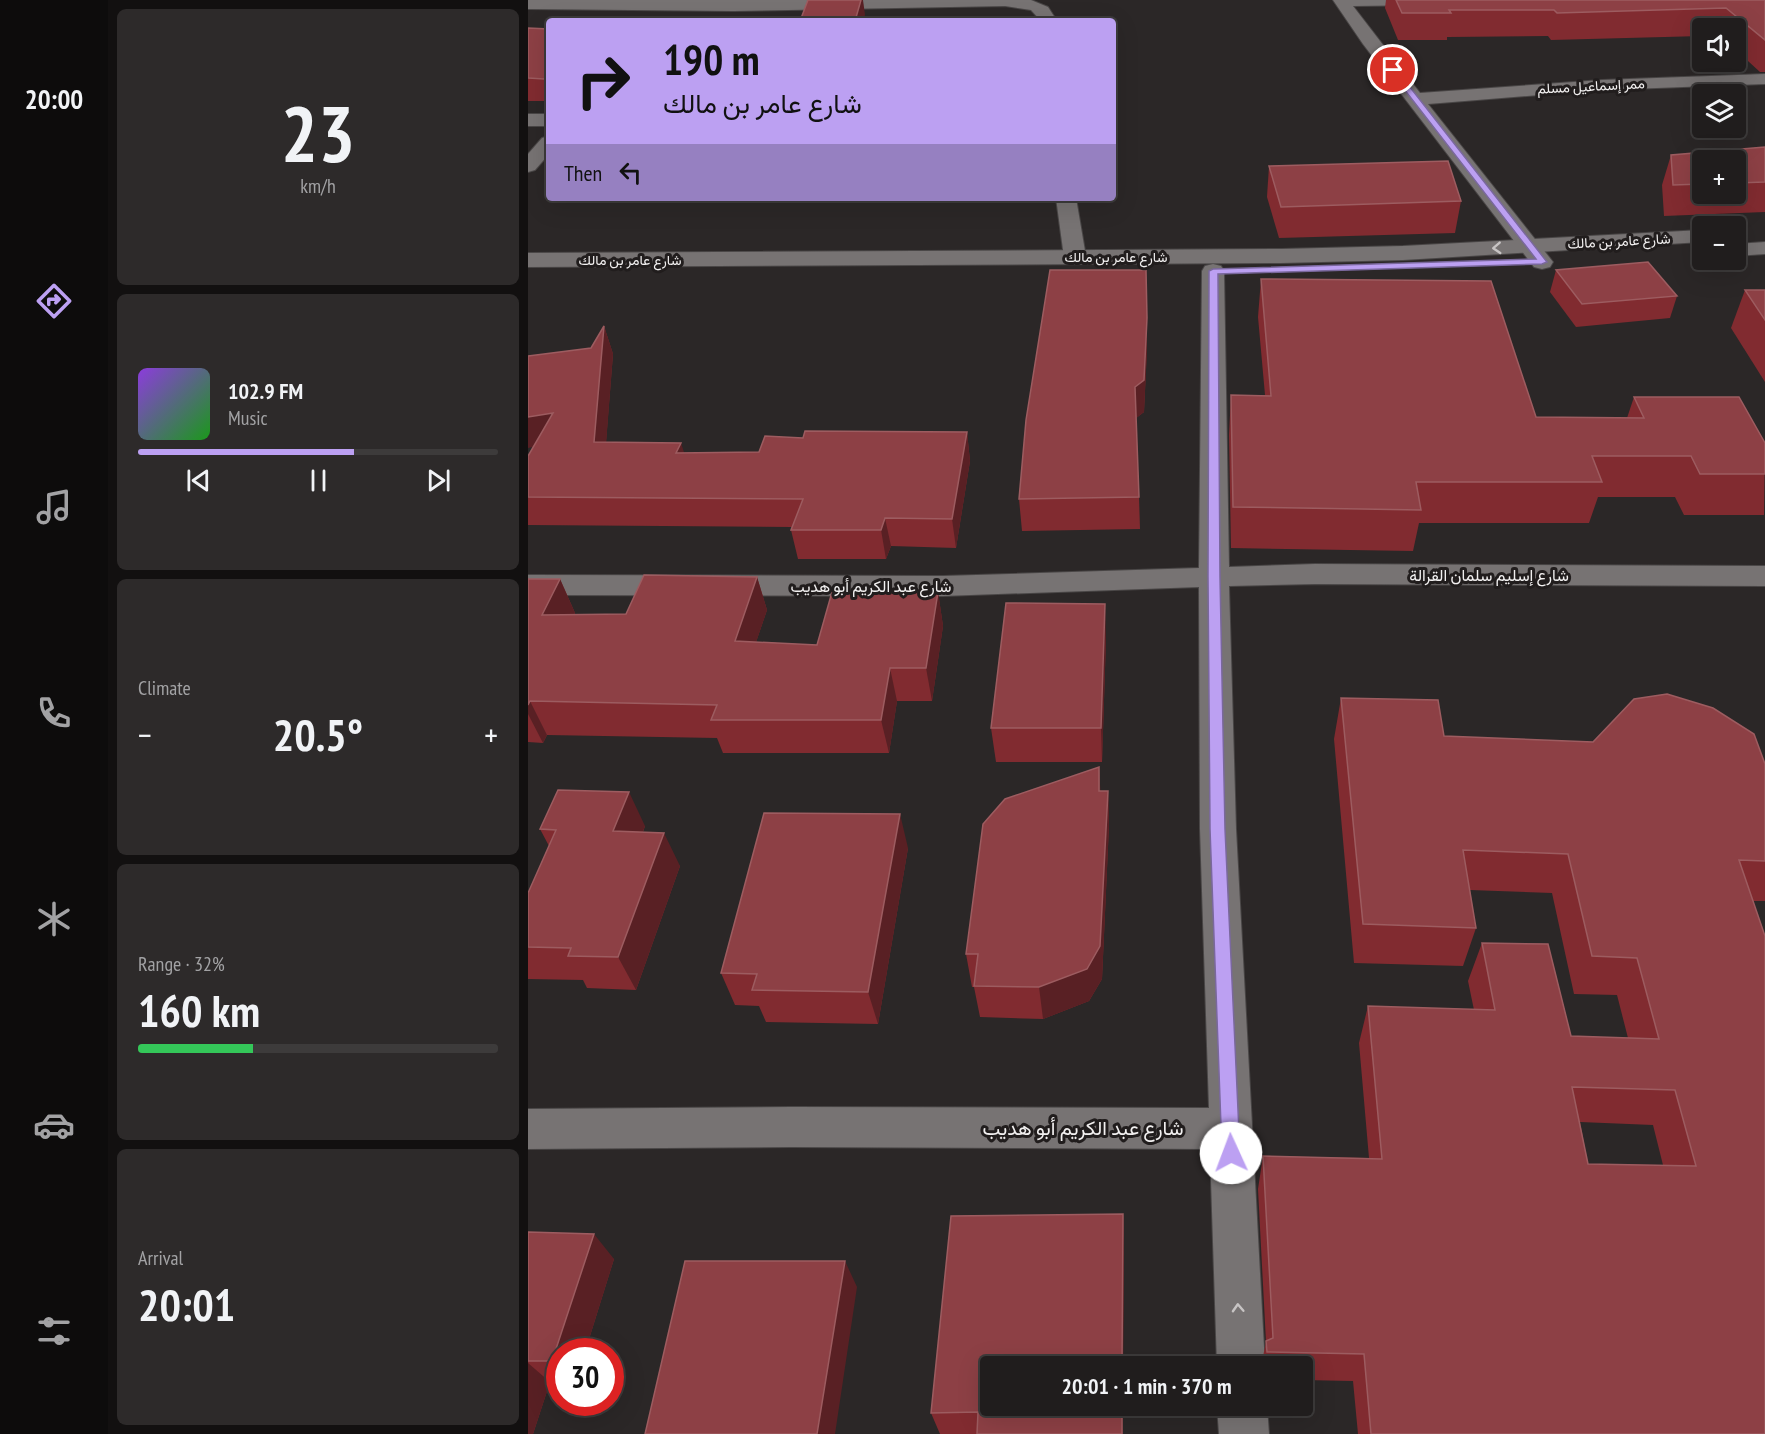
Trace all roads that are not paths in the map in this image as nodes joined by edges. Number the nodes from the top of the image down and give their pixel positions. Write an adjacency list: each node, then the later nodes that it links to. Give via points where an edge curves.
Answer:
1 (1341, 0): 2 (street); 8 (street)
2 (1430, 0)
3 (681, 2): 4 (street); 5 (street); 6 (street, via 802,5 1005,1 1039,8)
4 (528, 4)
5 (666, 18)
6 (1048, 18)
7 (1765, 79): 8 (street, ممر إسماعيل مسلم, via 1602,85)
8 (1417, 99): 20 (street)
9 (528, 120): 10 (street)
10 (546, 120)
11 (546, 145): 12 (street)
12 (528, 166)
13 (1066, 201): 21 (street)
14 (1765, 232): 15 (street)
15 (1746, 233)
16 (1692, 237): 20 (street, شارع عامر بن مالك)
17 (1765, 248): 18 (street)
18 (1746, 249)
19 (1692, 252): 20 (street, شارع عامر بن مالك)
20 (1537, 254): 21 (street, شارع عامر بن مالك, one-way to 21); 23 (street, شارع عامر بن مالك)
21 (1075, 257): 22 (street, شارع عامر بن مالك)
22 (528, 260)
23 (1213, 271): 24 (street, شارع عامر بن مالك); 26 (street)
24 (528, 275)
25 (1765, 576): 26 (street, شارع إسليم سلمان القرالة)
26 (1214, 577): 27 (street, شارع عبد الكريم أبو هديب, via 931,586); 29 (street, via 1218,829)
27 (528, 585)
28 (528, 1129): 29 (street, شارع عبد الكريم أبو هديب, via 791,1126)
29 (1230, 1129): 30 (street, one-way to 29)
30 (1241, 1356)
31 (1243, 1416): 32 (street)
32 (1244, 1434)

